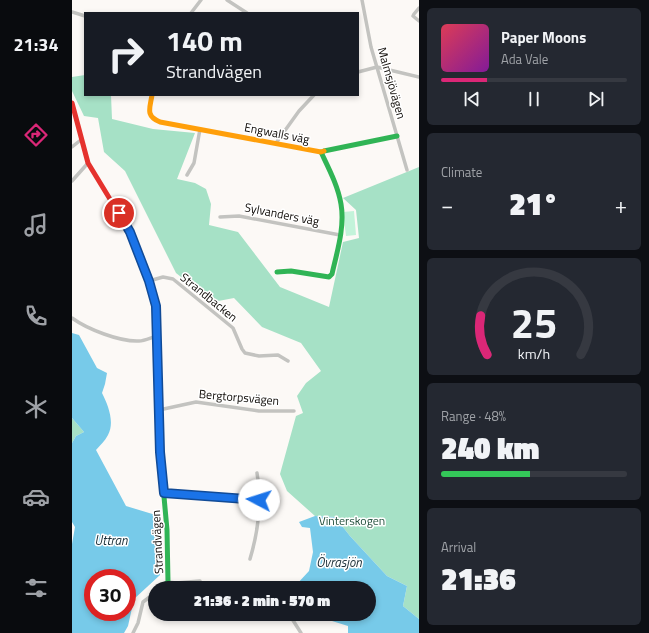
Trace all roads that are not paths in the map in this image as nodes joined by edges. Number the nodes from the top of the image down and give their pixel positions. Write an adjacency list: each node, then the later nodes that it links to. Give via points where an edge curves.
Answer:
1 (201, 0): 6 (street)
2 (227, 0): 7 (street)
3 (362, 0): 10 (street, Malmsjövägen)
4 (419, 8): 9 (street, via 413,16)
5 (72, 12): 8 (street)
6 (192, 12)
7 (245, 12)
8 (84, 16)
9 (419, 21)
10 (377, 67): 11 (street); 12 (street); 17 (street, Malmsjövägen)
11 (359, 72)
12 (419, 77)
13 (152, 96): 16 (street, Engwalls väg, via 149,112 153,119)
14 (313, 96): 19 (street)
15 (72, 102): 18 (street, Strandvägen)
16 (200, 129): 19 (street, Engwalls väg); 24 (street, via 194,163)
17 (397, 136): 21 (street, Engwalls väg); 23 (street, Malmsjövägen)
18 (82, 139): 20 (street); 22 (street, Strandvägen)
19 (276, 143): 21 (street, Engwalls väg)
20 (72, 147)
21 (321, 152): 27 (street, via 342,208)
22 (88, 163): 25 (street); 29 (street, Strandvägen, via 130,232)
23 (407, 170)
24 (187, 175)
25 (72, 181)
26 (220, 217): 27 (street, Sylvanders väg, via 238,216)
27 (340, 235): 28 (street, via 332,274 329,277 291,271)
28 (277, 272)
29 (149, 281): 31 (street, Strandvägen, via 156,306); 32 (street, Strandbacken, via 163,277 176,281 233,328 246,353 259,356 278,355)
30 (72, 318): 31 (street, via 99,333 111,336 140,341)
31 (158, 336): 33 (street, Strandvägen)
32 (288, 360)
33 (159, 410): 34 (street, Bergtorpsvägen, via 196,402 259,411); 36 (street, Strandvägen)
34 (294, 411)
35 (257, 473): 37 (street)
36 (164, 493): 37 (street); 39 (street, Strandvägen)
37 (259, 500): 38 (street)
38 (250, 559)
39 (168, 581)
40 (148, 598): 42 (street, via 143,602)
41 (293, 621): 43 (street)
42 (133, 633)
43 (301, 633)

